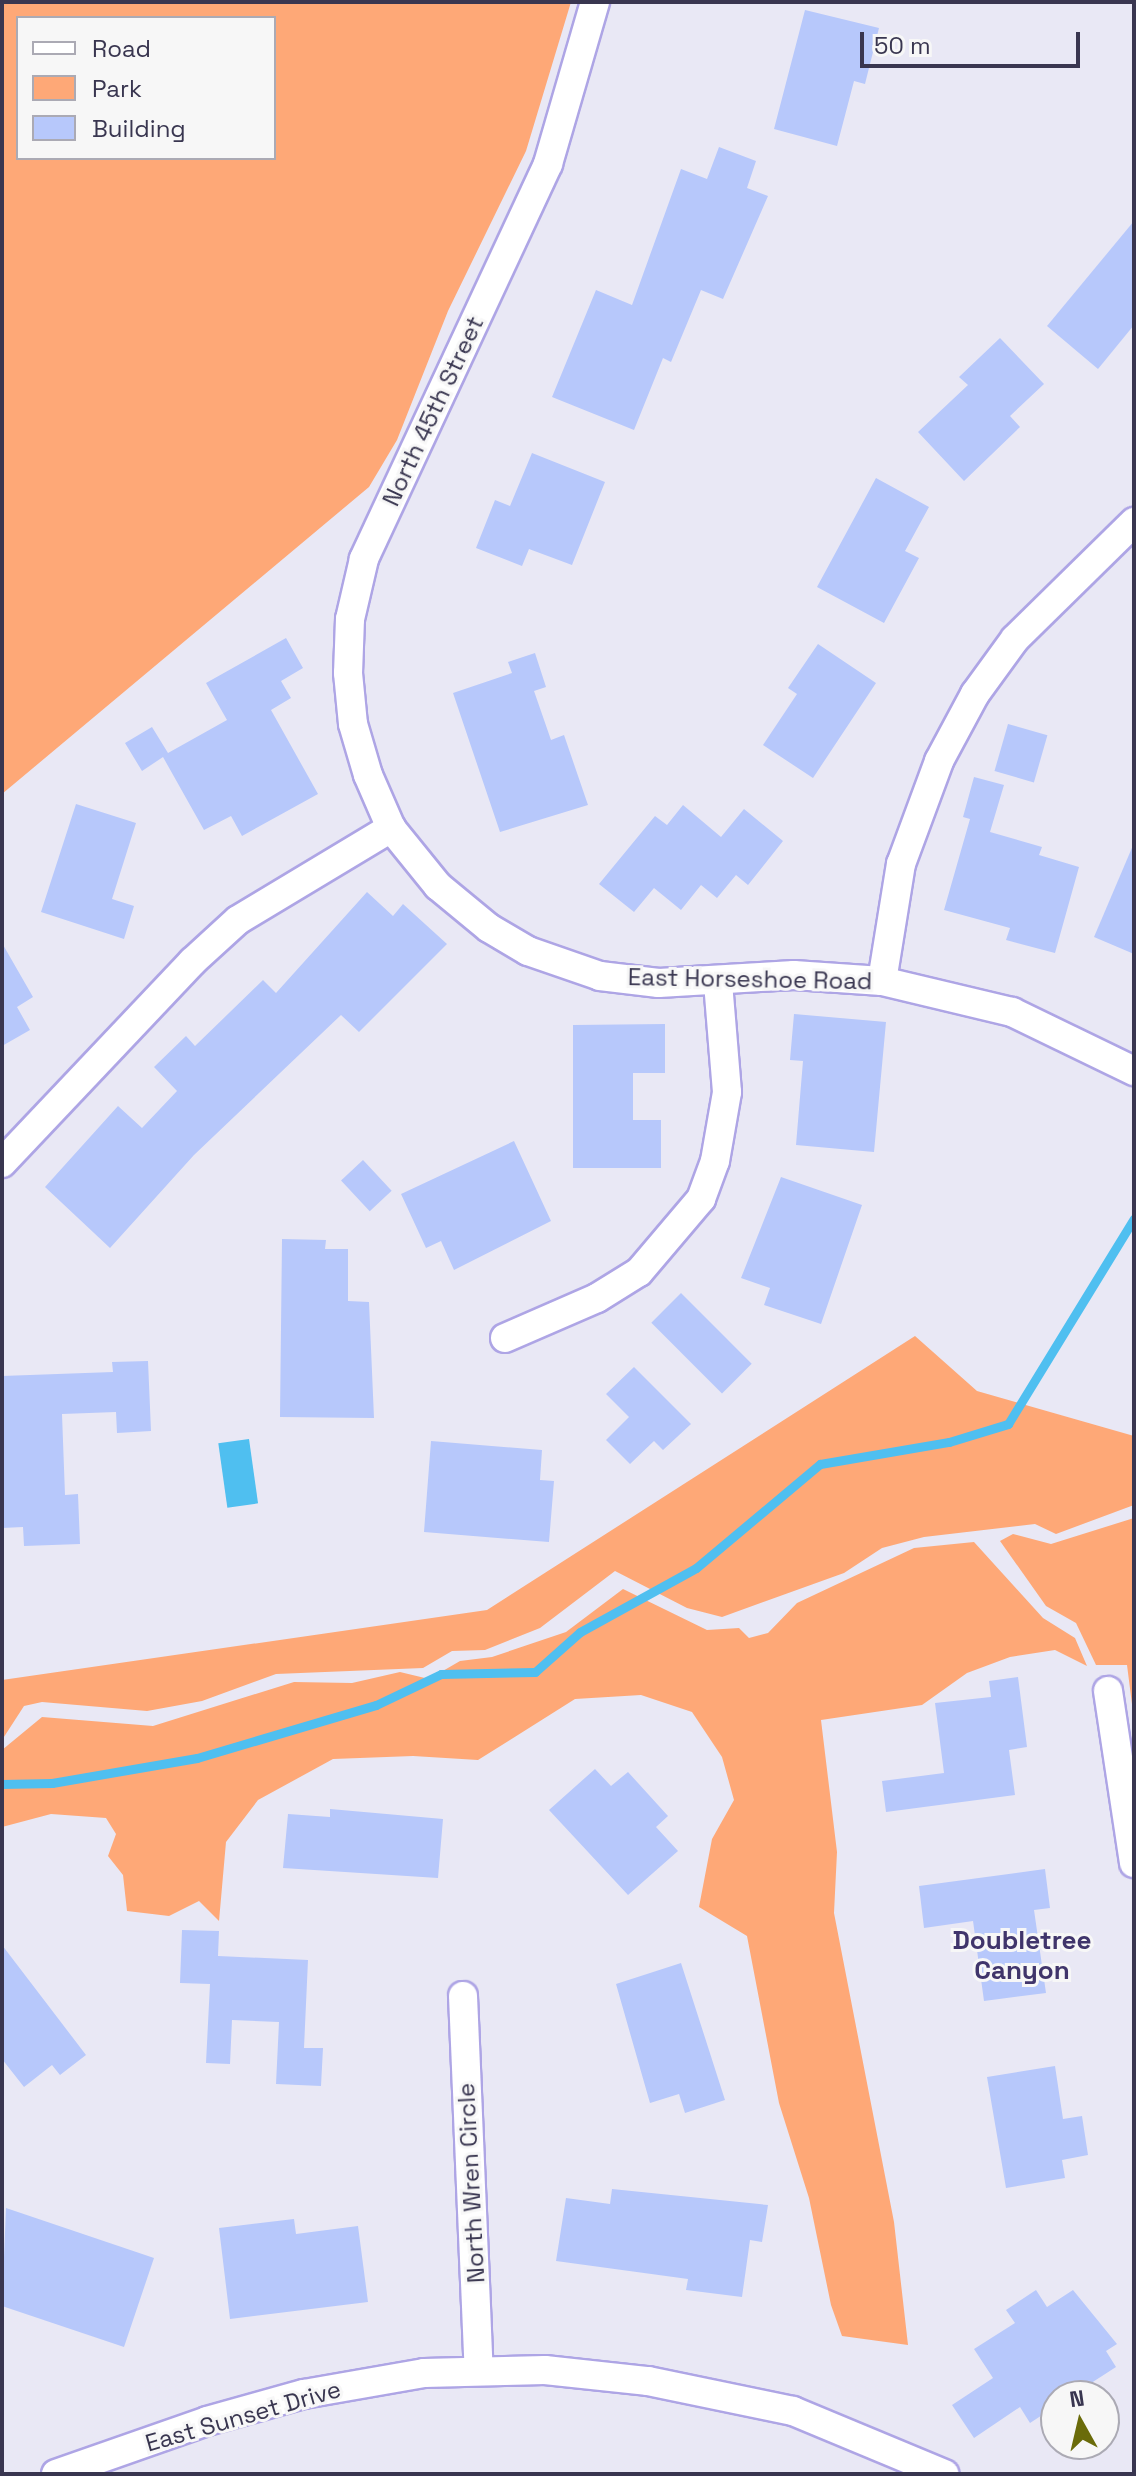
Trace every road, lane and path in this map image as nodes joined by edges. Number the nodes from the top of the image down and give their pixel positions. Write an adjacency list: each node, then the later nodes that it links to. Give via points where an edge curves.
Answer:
1 (595, 2): 3 (street, North 45th Street, via 548,164 364,559 350,619 349,685 368,775)
2 (1134, 522): 4 (street, via 1015,639 975,694 939,761 901,864)
3 (391, 828): 5 (street, East Horseshoe Road, via 459,905 528,951 600,976); 7 (street, via 238,920)
4 (882, 981): 5 (street, East Horseshoe Road, via 794,975); 6 (street, East Horseshoe Road, via 1012,1012)
5 (718, 982): 8 (street, via 727,1092 715,1161 701,1199 639,1272 597,1298)
6 (1134, 1071)
7 (2, 1163)
8 (505, 1338)
9 (1108, 1691): 10 (street)
10 (1134, 1863)
11 (463, 1996): 12 (street, North Wren Circle)
12 (479, 2370): 13 (street, East Sunset Drive, via 424,2373 304,2394 207,2421); 14 (street, East Sunset Drive, via 633,2379 745,2399 877,2442)
13 (56, 2474)
14 (944, 2474)

